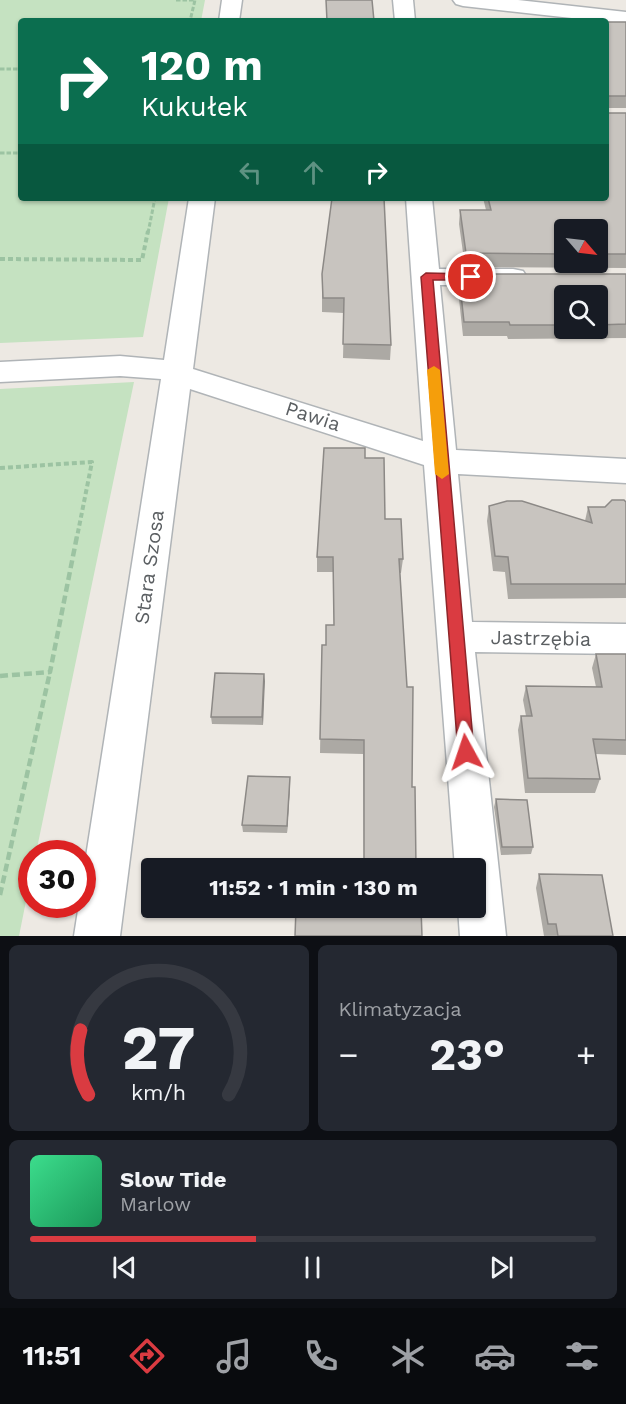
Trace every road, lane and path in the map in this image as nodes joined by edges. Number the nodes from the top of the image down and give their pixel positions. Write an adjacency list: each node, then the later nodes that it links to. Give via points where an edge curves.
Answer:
1 (176, 0): 5 (path, via 195,0)
2 (232, 0): 6 (street)
3 (403, 0): 7 (street)
4 (463, 0): 8 (street)
5 (191, 18)
6 (229, 18)
7 (405, 18)
8 (626, 18)
9 (0, 69): 10 (path)
10 (18, 69)
11 (0, 153): 12 (path)
12 (18, 153)
13 (154, 201): 16 (path, via 142,261)
14 (202, 201): 20 (street, Stara Szosa)
15 (419, 201): 17 (street)
16 (0, 259)
17 (426, 277): 18 (street); 21 (street)
18 (544, 278)
19 (0, 372): 20 (street, Pawia, via 120,366 160,369)
20 (177, 375): 21 (street, Pawia); 29 (street, Stara Szosa)
21 (440, 458): 23 (street, Pawia, via 466,464); 24 (street)
22 (0, 468): 26 (path, via 92,462)
23 (626, 471)
24 (455, 637): 25 (street, Jastrzębia); 30 (street)
25 (626, 639)
26 (50, 672): 27 (path); 28 (path)
27 (0, 676)
28 (0, 895)
29 (97, 936)
30 (483, 936)

